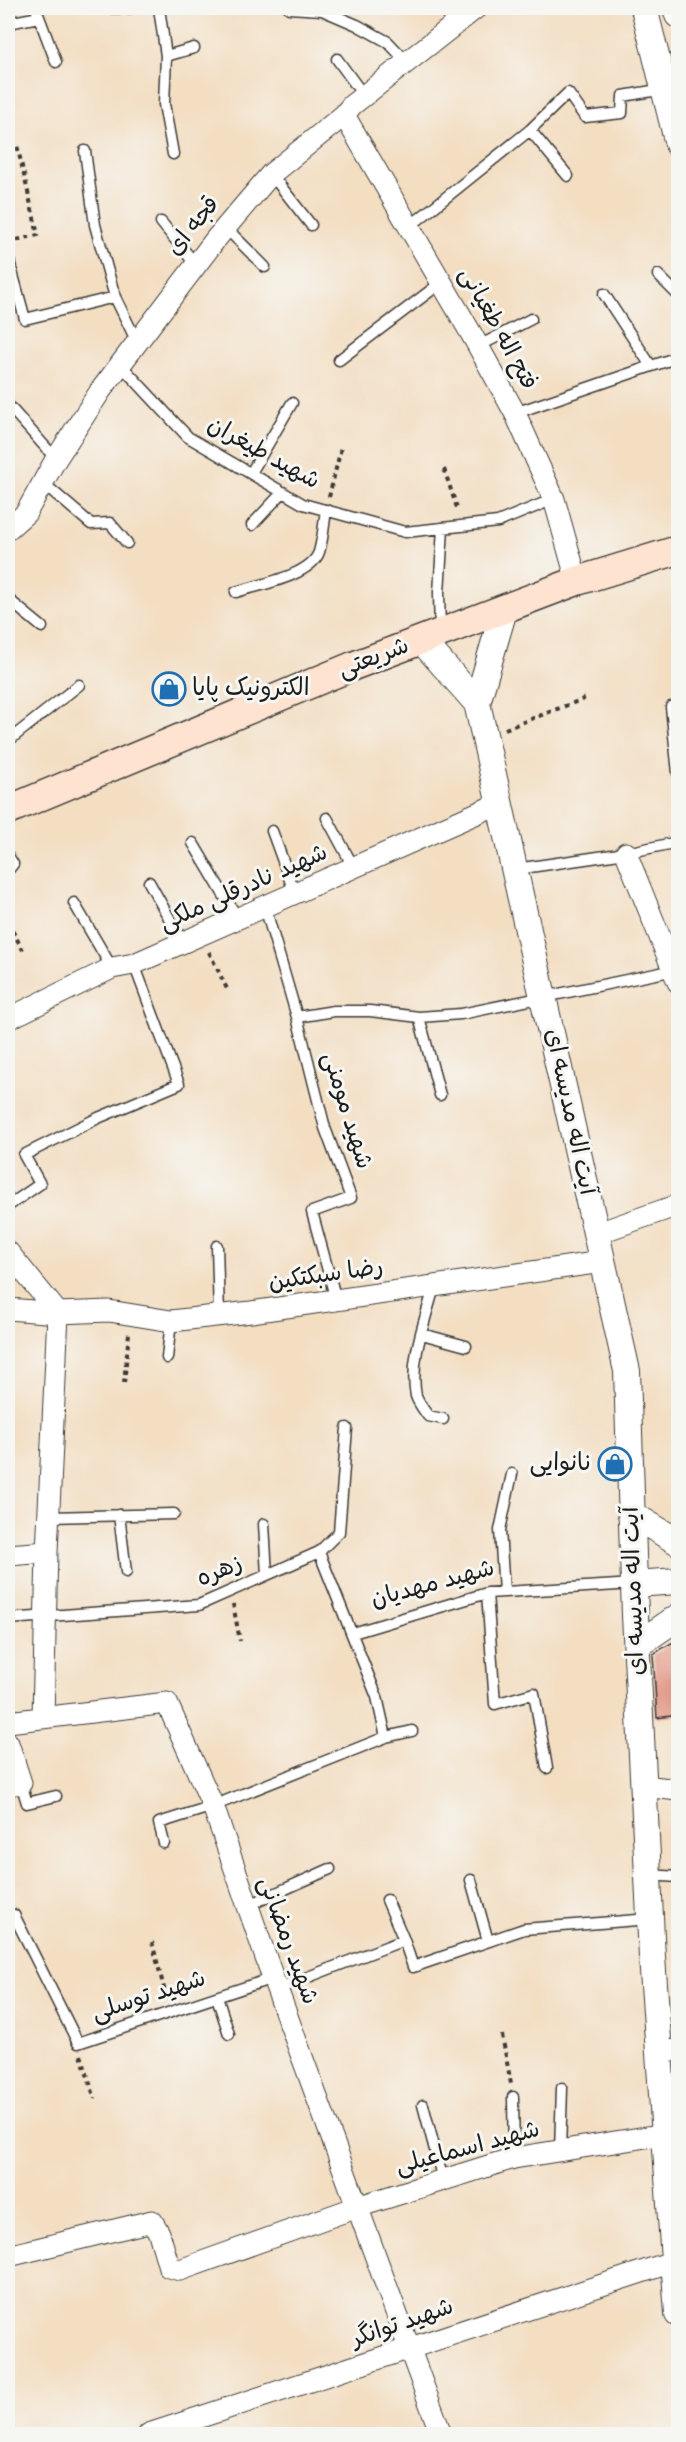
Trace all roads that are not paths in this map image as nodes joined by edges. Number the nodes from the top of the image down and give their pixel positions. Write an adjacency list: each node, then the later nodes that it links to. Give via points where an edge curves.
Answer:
1 (111, 8): 2 (lane)
2 (131, 8)
3 (159, 8): 12 (lane)
4 (289, 8): 15 (lane, via 322,10 357,25 388,42)
5 (476, 8): 15 (street, قجه ای)
6 (644, 8): 16 (street)
7 (676, 8): 9 (street)
8 (38, 12): 10 (lane); 14 (lane)
9 (678, 15)
10 (8, 23)
11 (194, 48): 12 (lane)
12 (166, 56): 22 (lane, via 164,104)
13 (337, 59): 17 (lane)
14 (56, 62)
15 (407, 62): 17 (street, قجه ای)
16 (664, 89): 19 (lane, via 623,96 622,113 585,117 568,93); 20 (street)
17 (364, 96): 18 (street, قجه ای)
18 (344, 115): 23 (street, قجه ای); 27 (street, فتح اله طغیانی)
19 (530, 130): 24 (lane); 27 (lane)
20 (678, 144)
21 (85, 150): 36 (lane, via 95,225)
22 (173, 154)
23 (271, 174): 26 (lane); 28 (street, قجه ای)
24 (568, 176)
25 (161, 222): 30 (lane)
26 (311, 225)
27 (409, 227): 33 (street, فتح اله طغیانی)
28 (226, 228): 30 (street, قجه ای); 31 (lane)
29 (8, 257): 36 (lane, via 25,319)
30 (196, 265): 38 (street, قجه ای)
31 (265, 267)
32 (658, 275): 35 (lane)
33 (442, 282): 39 (street, فتح اله طغیانی); 41 (lane)
34 (604, 294): 43 (lane)
35 (678, 295)
36 (115, 297): 38 (lane)
37 (531, 319): 39 (lane)
38 (137, 342): 42 (street, قجه ای)
39 (479, 346): 46 (street, فتح اله طغیانی)
40 (678, 357): 43 (lane)
41 (339, 360)
42 (120, 364): 47 (street, قجه ای); 48 (lane, شهید طیغران, via 188,436)
43 (651, 366): 46 (lane)
44 (292, 402): 48 (lane)
45 (8, 405): 47 (lane)
46 (514, 413): 51 (street, فتح اله طغیانی)
47 (56, 459): 49 (street, قجه ای)
48 (251, 473): 50 (lane, شهید طیغران)
49 (43, 483): 55 (street, قجه ای, via 26,513); 56 (lane, via 91,524 110,523)
50 (283, 492): 52 (lane, شهید طیغران, via 303,504); 53 (lane)
51 (554, 499): 54 (lane, شهید طیغران, via 498,522); 58 (street, فتح اله طغیانی)
52 (326, 510): 54 (lane, شهید طیغران, via 405,532); 59 (lane, via 319,552 313,564)
53 (252, 525)
54 (443, 528): 63 (lane)
55 (8, 529)
56 (127, 543)
57 (678, 550): 58 (main road, شریعتی)
58 (577, 581): 61 (main road, شریعتی)
59 (236, 592)
60 (8, 599): 62 (lane)
61 (504, 610): 63 (main road, شریعتی); 65 (street)
62 (42, 627)
63 (431, 638): 65 (street); 70 (main road, شریعتی, via 353,666)
64 (79, 685): 67 (lane)
65 (477, 704): 69 (street, آیت اله مدیسه ای)
66 (671, 707): 68 (lane)
67 (8, 741)
68 (678, 773)
69 (500, 803): 77 (street, شهید نادرقلی ملکی); 78 (street, آیت اله مدیسه ای)
70 (8, 810)
71 (327, 818): 77 (lane)
72 (272, 831): 81 (lane)
73 (678, 842): 75 (lane)
74 (193, 843): 84 (lane)
75 (626, 853): 78 (lane); 88 (street)
76 (8, 856): 79 (lane, via 13,864)
77 (354, 868): 81 (street, شهید نادرقلی ملکی)
78 (516, 869): 89 (street, آیت اله مدیسه ای)
79 (8, 870)
80 (149, 882): 85 (lane)
81 (295, 894): 83 (street, شهید نادرقلی ملکی)
82 (74, 903): 87 (lane)
83 (266, 907): 84 (street, شهید نادرقلی ملکی); 90 (lane, شهید مومنی)
84 (238, 919): 85 (street, شهید نادرقلی ملکی)
85 (192, 939): 86 (street, شهید نادرقلی ملکی)
86 (134, 964): 87 (street, شهید نادرقلی ملکی); 95 (lane, via 179,1084 24,1155 40,1184)
87 (112, 968): 92 (street, شهید نادرقلی ملکی)
88 (677, 974): 89 (lane)
89 (544, 997): 91 (lane, via 461,1014); 96 (street, آیت اله مدیسه ای)
90 (297, 1017): 91 (lane, via 370,1011); 101 (lane, شهید مومنی, via 325,1128 351,1198 312,1212)
91 (419, 1017): 93 (lane)
92 (8, 1018)
93 (440, 1095)
94 (678, 1205): 96 (street)
95 (8, 1206)
96 (595, 1234): 99 (street, آیت اله مدیسه ای)
97 (217, 1246): 104 (lane)
98 (8, 1252): 103 (street)
99 (602, 1262): 100 (street, رضا سبکتکین); 113 (street, آیت اله مدیسه ای, via 627,1371)
100 (434, 1287): 101 (street, رضا سبکتکین); 106 (lane)
101 (336, 1300): 104 (street, رضا سبکتکین)
102 (8, 1309): 103 (street, رضا سبکتکین)
103 (58, 1313): 105 (street, رضا سبکتکین, via 109,1311); 115 (street)
104 (219, 1316): 105 (street, رضا سبکتکین)
105 (171, 1321): 108 (lane)
106 (422, 1334): 107 (lane); 109 (lane, via 416,1399 428,1416)
107 (466, 1346)
108 (168, 1358)
109 (443, 1419)
110 (347, 1428): 119 (lane, via 339,1533)
111 (512, 1474): 125 (lane, via 500,1530)
112 (174, 1514): 114 (lane)
113 (631, 1514): 117 (street); 124 (street, آیت اله مدیسه ای)
114 (119, 1515): 115 (lane); 121 (lane)
115 (49, 1517): 118 (street)
116 (264, 1524): 122 (lane)
117 (678, 1542)
118 (47, 1552): 120 (street); 127 (street)
119 (319, 1552): 122 (lane, زهره); 130 (lane)
120 (8, 1556)
121 (126, 1572)
122 (267, 1575): 127 (lane, زهره, via 199,1605)
123 (678, 1581): 124 (street)
124 (634, 1584): 125 (lane, شهید مهدیان); 131 (street, آیت اله مدیسه ای)
125 (504, 1592): 126 (lane, شهید مهدیان)
126 (487, 1593): 130 (lane, شهید مهدیان); 137 (lane, via 495,1704 534,1693)
127 (45, 1617): 129 (lane, زهره); 132 (street)
128 (678, 1617): 131 (street)
129 (8, 1619)
130 (353, 1633): 135 (lane, via 377,1697)
131 (637, 1645): 139 (street, آیت اله مدیسه ای)
132 (43, 1718): 133 (street, شهید رمضانی); 142 (street, شهید رمضانی, via 167,1703)
133 (8, 1722)
134 (412, 1731): 135 (lane)
135 (386, 1737): 142 (lane)
136 (8, 1743): 138 (street)
137 (547, 1768)
138 (14, 1784): 141 (lane, via 27,1803)
139 (644, 1786): 140 (street); 145 (street, آیت اله مدیسه ای)
140 (678, 1790)
141 (56, 1796)
142 (213, 1806): 143 (lane, via 159,1823); 149 (street, شهید رمضانی)
143 (164, 1843)
144 (330, 1869): 149 (lane)
145 (648, 1875): 146 (lane); 151 (street, آیت اله مدیسه ای)
146 (678, 1876)
147 (471, 1880): 153 (lane)
148 (387, 1900): 152 (lane)
149 (247, 1906): 154 (street, شهید رمضانی)
150 (8, 1916): 155 (lane, شهید توسلی, via 14,1915 78,2043)
151 (650, 1919): 153 (lane, via 524,1929); 157 (street, آیت اله مدیسه ای)
152 (404, 1940): 153 (lane, via 413,1967); 154 (lane, شهید توسلی)
153 (488, 1941)
154 (275, 1984): 155 (lane, شهید توسلی); 165 (street, شهید رمضانی)
155 (217, 1997): 156 (lane)
156 (229, 2034)
157 (669, 2051): 161 (street, آیت اله مدیسه ای)
158 (562, 2088): 162 (lane)
159 (513, 2097): 163 (lane)
160 (423, 2105): 164 (lane)
161 (665, 2134): 162 (street, شهید اسماعیلی); 167 (street, آیت اله مدیسه ای)
162 (560, 2151): 163 (street, شهید اسماعیلی)
163 (514, 2158): 164 (street, شهید اسماعیلی)
164 (443, 2180): 165 (street, شهید اسماعیلی)
165 (357, 2207): 166 (street, شهید اسماعیلی, via 180,2270 169,2267 152,2221); 169 (street, شهید رمضانی)
166 (8, 2256)
167 (675, 2261): 168 (street, آیت اله مدیسه ای); 169 (street, شهید توانگر)
168 (678, 2314)
169 (408, 2349): 170 (street, شهید توانگر); 171 (street, شهید رمضانی)
170 (148, 2434)
171 (441, 2434)

